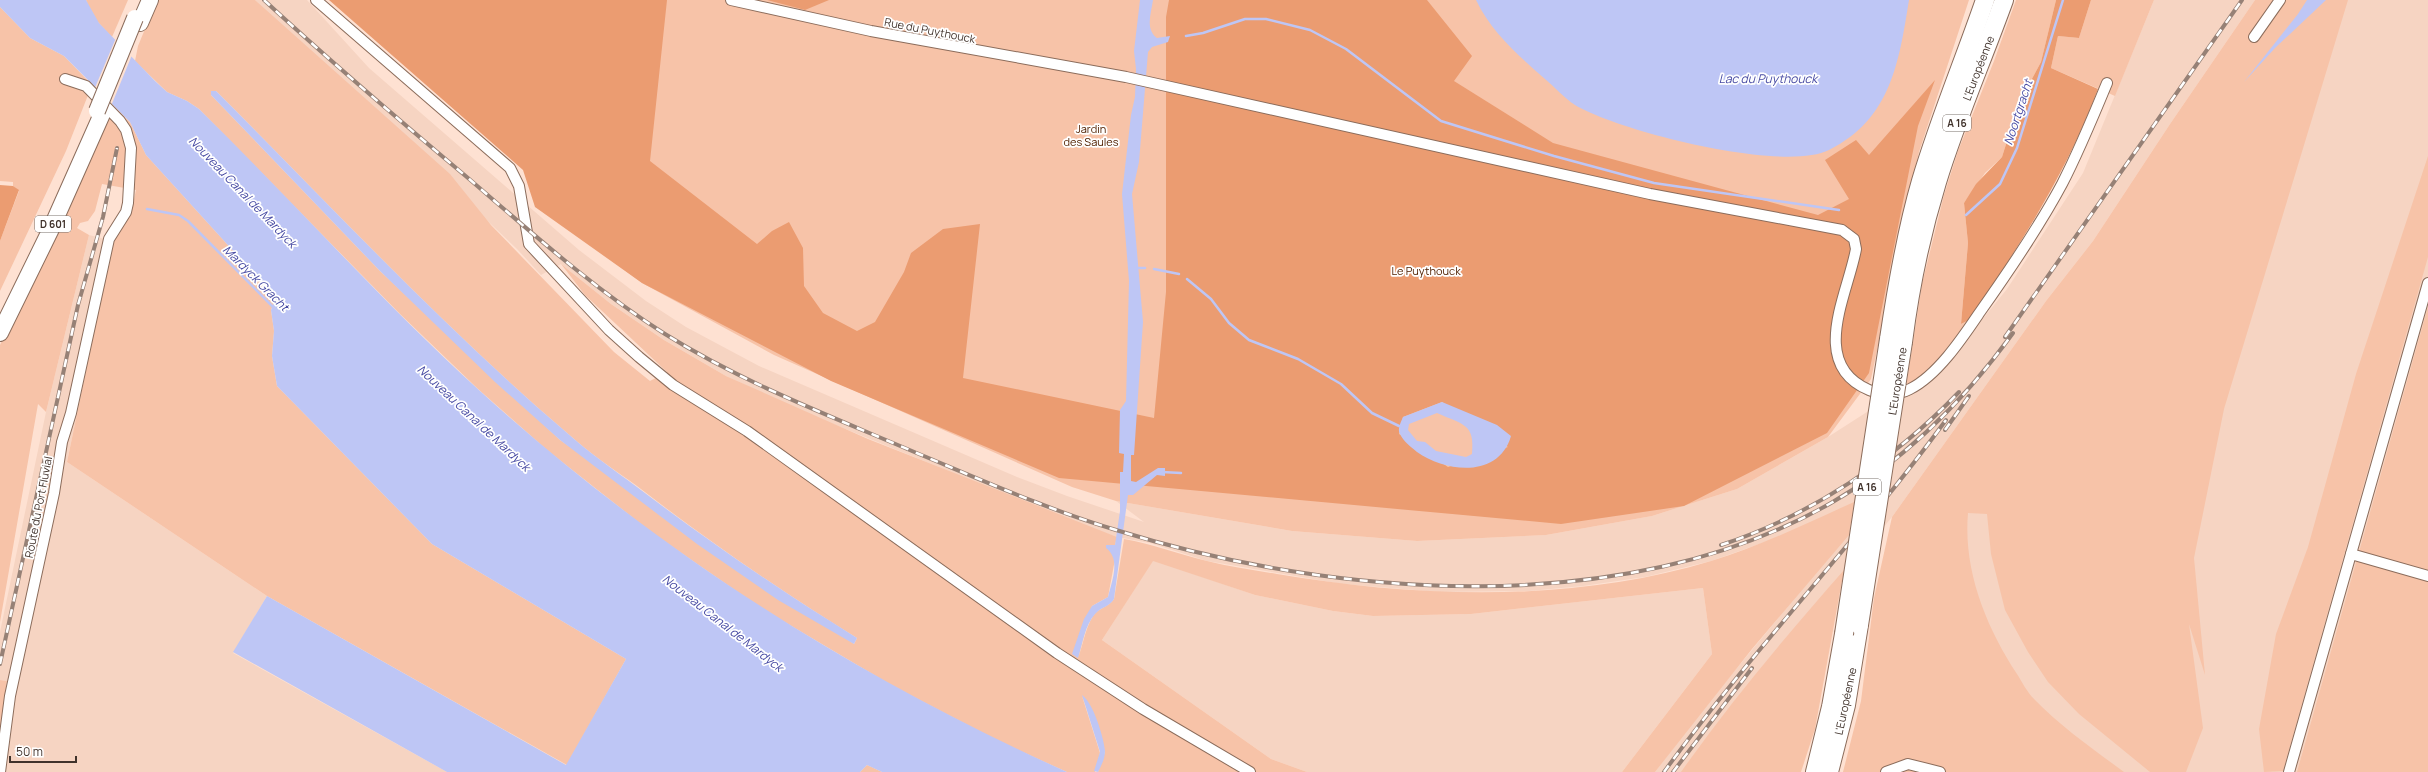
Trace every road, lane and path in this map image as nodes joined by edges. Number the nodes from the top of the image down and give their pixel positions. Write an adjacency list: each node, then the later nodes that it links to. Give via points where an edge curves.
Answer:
1 (142, 0): 8 (main road, D 601)
2 (150, 0): 8 (main road, D 601)
3 (316, 0): 21 (street, via 510,168 519,186 529,244 634,353 673,385 744,428 1069,662)
4 (731, 0): 11 (street, Rue du Puythouck, via 871,31 1148,82 1645,193 1842,230 1854,239 1856,249 1838,323 1836,350 1841,366 1848,376 1874,392 1890,393 1907,391 1924,379 1962,338 2012,265 2061,185)
5 (1985, 0): 16 (highway, L'Européenne / A 16, via 1920,182 1903,257)
6 (2004, 0): 16 (highway, L'Européenne / A 16, via 1935,189)
7 (2280, 0): 9 (street)
8 (138, 21): 12 (main road, D 601)
9 (2254, 37)
10 (65, 79): 20 (street, Route du Port Fluvial, via 88,88 120,121 130,142 127,208 110,235 62,442 54,493 9,704)
11 (2107, 82)
12 (100, 113): 14 (main road, D 601); 15 (main road, D 601, via 50,231)
13 (2428, 282): 17 (street)
14 (0, 318)
15 (0, 333)
16 (1896, 340): 19 (highway, L'Européenne / A 16, bridge)
17 (2351, 554): 18 (street); 26 (street)
18 (2428, 576)
19 (1852, 629): 22 (highway, L'Européenne / A 16); 23 (highway, L'Européenne / A 16, via 1846,705)
20 (0, 772)
21 (1250, 772)
22 (1815, 772)
23 (1829, 772)
24 (1886, 772): 25 (street, via 1908,764)
25 (1940, 772)
26 (2289, 772)

